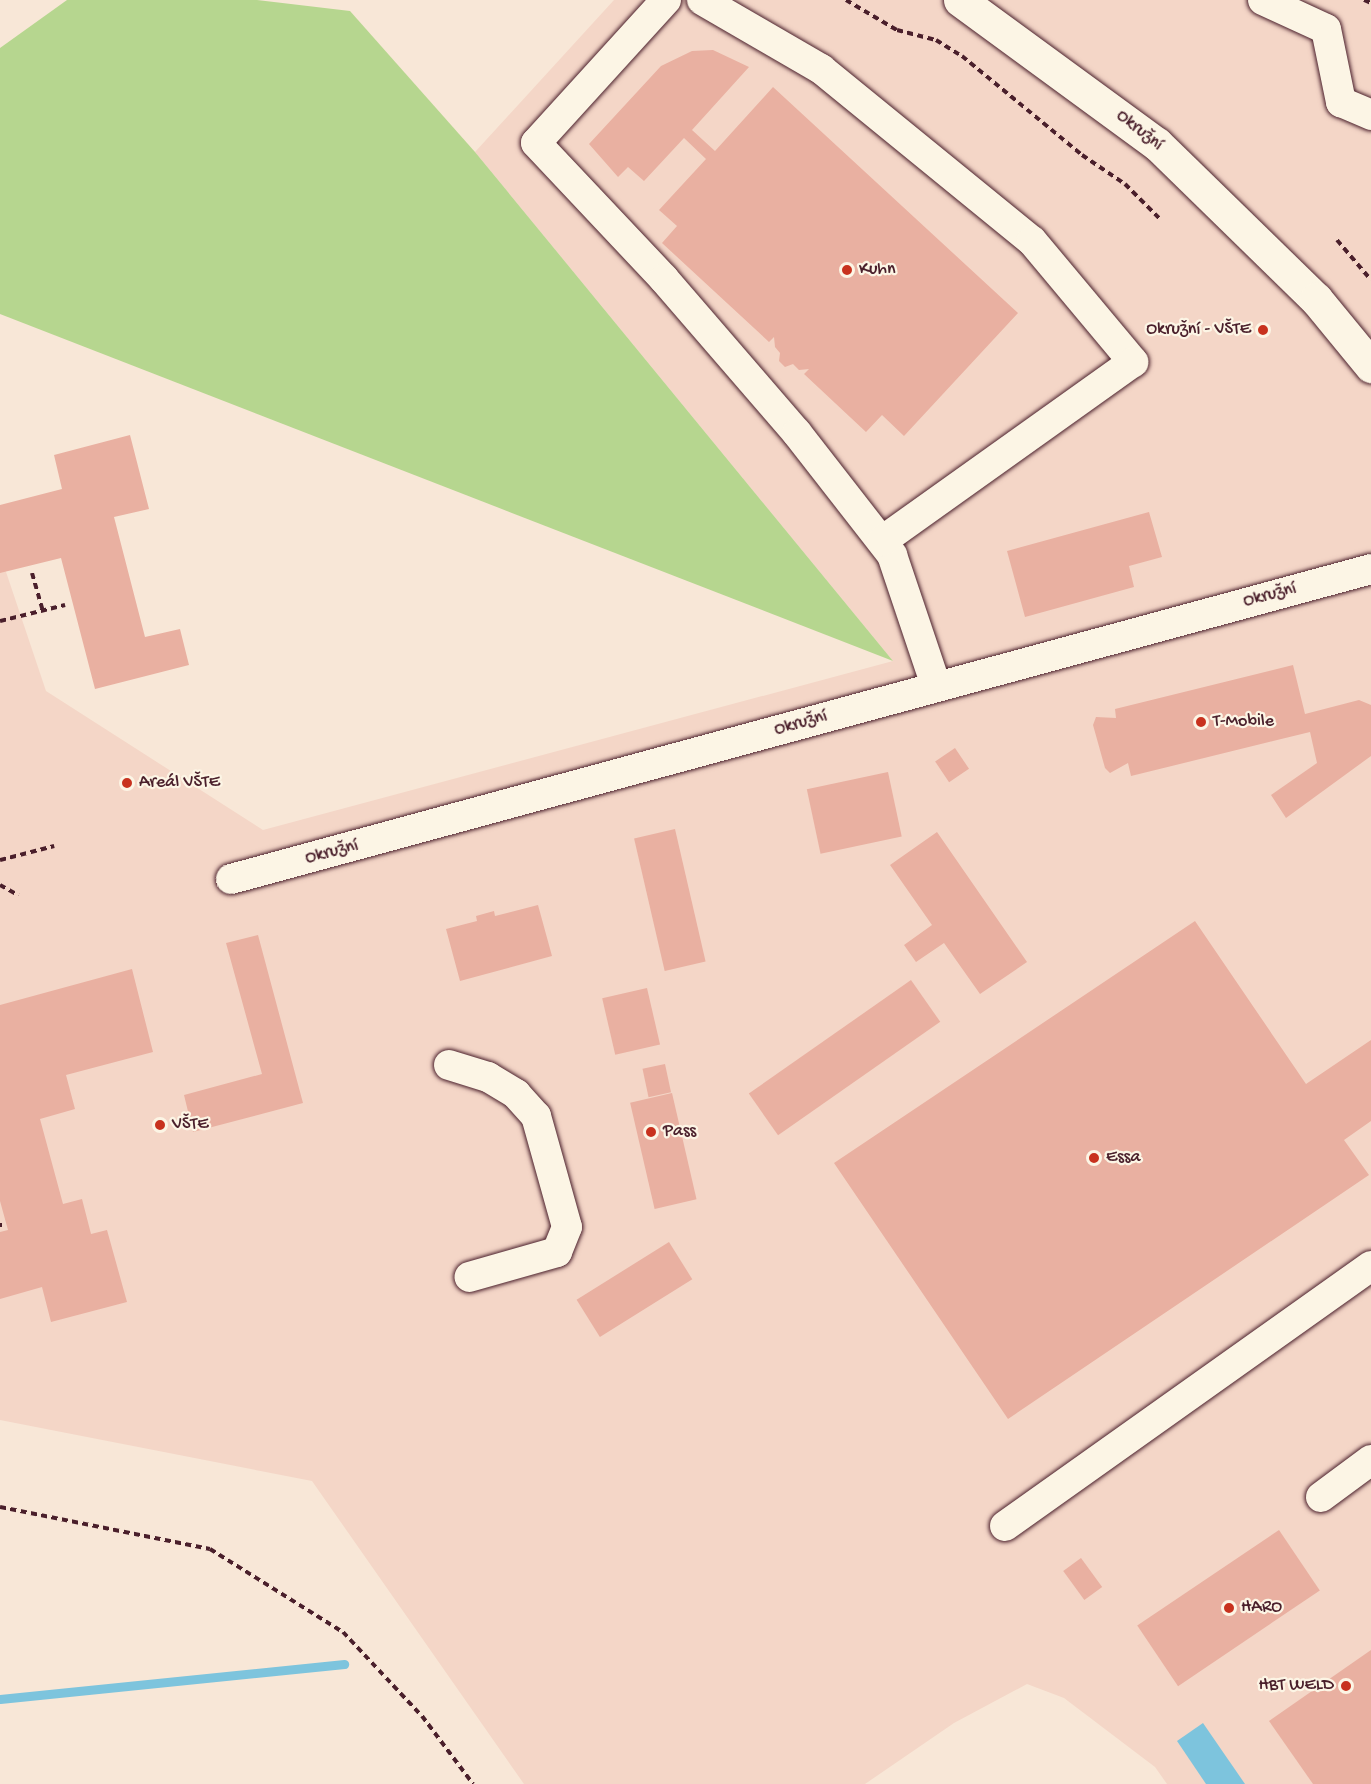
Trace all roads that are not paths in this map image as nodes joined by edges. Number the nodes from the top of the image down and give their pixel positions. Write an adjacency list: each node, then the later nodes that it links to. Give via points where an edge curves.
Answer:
1 (666, 0): 7 (street, via 536,143 695,315 797,433)
2 (702, 0): 7 (street, via 821,69 1032,241 1133,362)
3 (960, 0): 6 (main road, Okružní, via 1157,144 1316,299)
4 (1263, 0): 5 (street, via 1326,29 1341,102)
5 (1371, 115)
6 (1371, 366)
7 (882, 541): 9 (street, via 892,555)
8 (1371, 569): 9 (street, Okružní)
9 (936, 686): 10 (street, Okružní)
10 (231, 879)
11 (449, 1065): 13 (street, via 488,1077 516,1094 536,1116 567,1227 557,1252)
12 (1371, 1266): 16 (street)
13 (469, 1277)
14 (1371, 1461): 15 (street)
15 (1321, 1497)
16 (1005, 1526)

